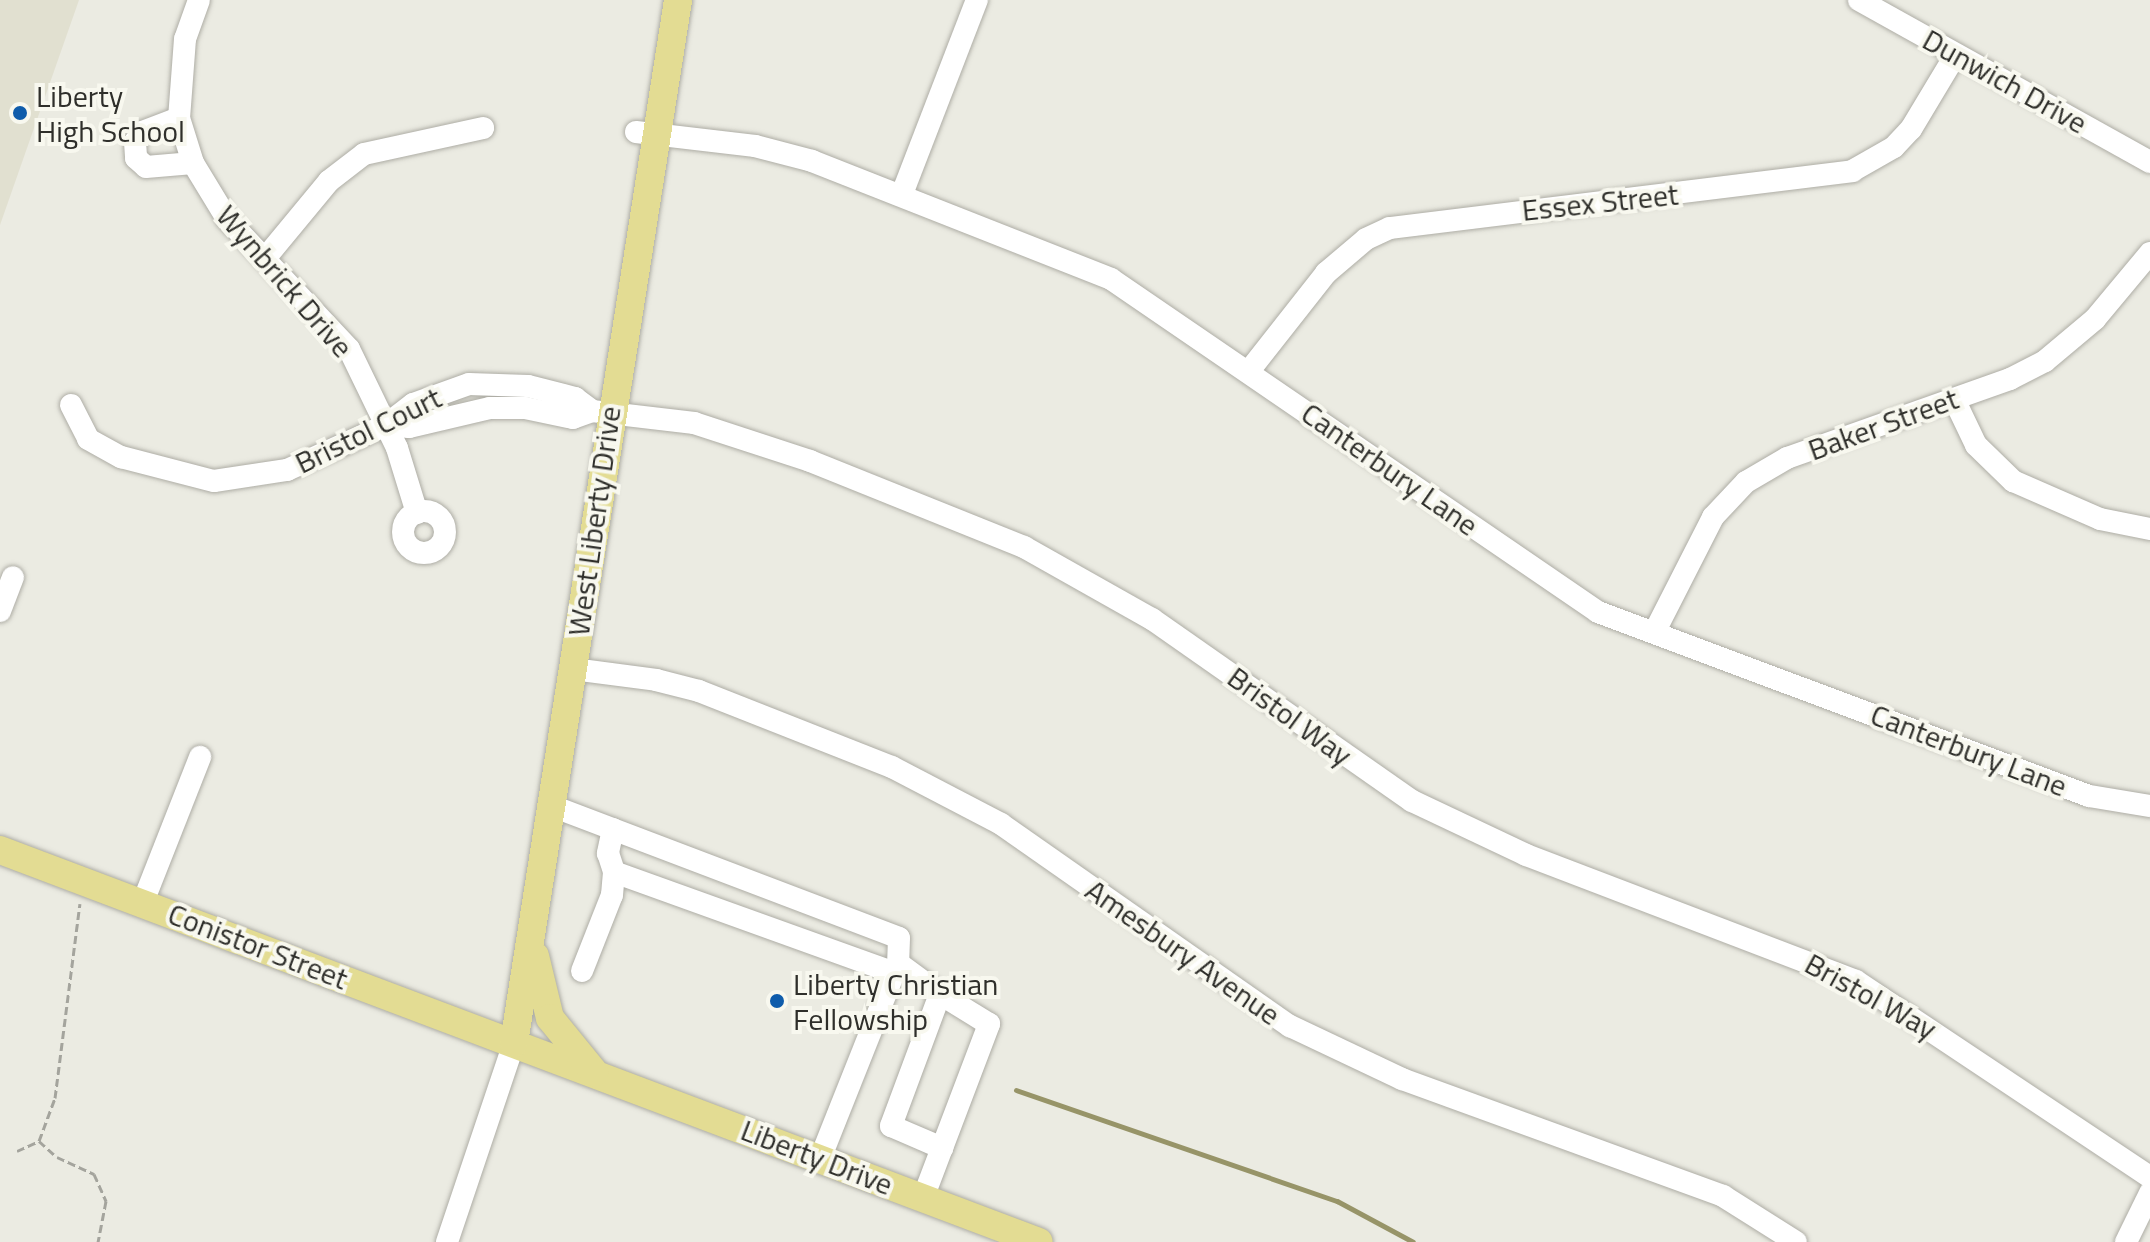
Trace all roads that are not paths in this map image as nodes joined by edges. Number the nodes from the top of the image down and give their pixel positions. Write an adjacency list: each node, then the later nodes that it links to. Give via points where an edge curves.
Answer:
1 (199, 0): 6 (street, Wynbrick Drive, via 185,39)
2 (678, 0): 8 (main road, West Liberty Drive)
3 (977, 0): 11 (street)
4 (1859, 0): 5 (street, Dunwich Drive)
5 (1956, 54): 9 (street, Dunwich Drive); 14 (street, Essex Street, via 1911,129 1874,161 1852,171 1390,228 1366,239 1326,273)
6 (179, 118): 10 (street, Wynbrick Drive); 10 (street, via 142,132 135,142 136,158 146,167)
7 (483, 128): 13 (street, via 364,154 329,181)
8 (646, 133): 11 (street, Canterbury Lane, via 755,146); 21 (main road, West Liberty Drive)
9 (2150, 162)
10 (193, 163): 13 (street, Wynbrick Drive, via 227,219)
11 (902, 194): 14 (street, Canterbury Lane, via 1111,279)
12 (2150, 253): 18 (street, Baker Street, via 2095,319 2045,361)
13 (267, 256): 23 (street, Wynbrick Drive, via 349,349)
14 (1249, 371): 28 (street, Canterbury Lane, via 1572,597)
15 (487, 383): 16 (street, Bristol Court); 17 (street, Bristol Court); 20 (street)
16 (434, 395): 22 (street); 23 (street, Bristol Court)
17 (527, 397): 20 (street, Bristol Way); 21 (street, Bristol Way, via 573,418)
18 (1954, 399): 25 (street, via 1976,445 2013,481 2100,519); 28 (street, Baker Street, via 1787,458 1746,482 1713,517)
19 (71, 405): 23 (street, Bristol Court, via 88,439 121,457 214,481 287,470)
20 (490, 408): 22 (street, Bristol Way)
21 (601, 412): 29 (main road, West Liberty Drive); 45 (street, Bristol Way, via 737,434 1024,547 1152,619 1412,801 1526,855 1856,981)
22 (441, 418): 23 (street, Bristol Way, via 409,427)
23 (386, 425): 24 (street, Wynbrick Drive)
24 (417, 513)
25 (2150, 529)
26 (13, 577): 27 (street)
27 (0, 611)
28 (1655, 631): 32 (street, Canterbury Lane, via 2089,796)
29 (573, 669): 31 (main road, West Liberty Drive); 50 (street, Amesbury Avenue, via 699,691 892,767 1001,824 1290,1026 1402,1079 1723,1196)
30 (200, 757): 36 (street)
31 (552, 806): 33 (street); 37 (main road, West Liberty Drive)
32 (2150, 806)
33 (613, 829): 35 (street, via 608,866); 38 (street, via 899,938)
34 (0, 850): 36 (main road, Conistor Street)
35 (614, 872): 38 (street); 39 (street, via 612,895)
36 (143, 902): 41 (main road, Conistor Street)
37 (532, 932): 41 (main road, West Liberty Drive); 42 (main road, via 550,1018)
38 (895, 968): 40 (street); 44 (street)
39 (582, 971)
40 (940, 994): 43 (street, via 989,1024); 43 (street, via 891,1126)
41 (514, 1043): 42 (main road, Liberty Drive); 48 (street)
42 (594, 1073): 44 (main road, Liberty Drive)
43 (942, 1148): 47 (street)
44 (820, 1159): 47 (main road, Liberty Drive)
45 (2150, 1177)
46 (2150, 1193): 51 (street)
47 (923, 1198): 49 (main road, Liberty Drive)
48 (447, 1242)
49 (1039, 1242)
50 (1796, 1242)
51 (2126, 1242)

